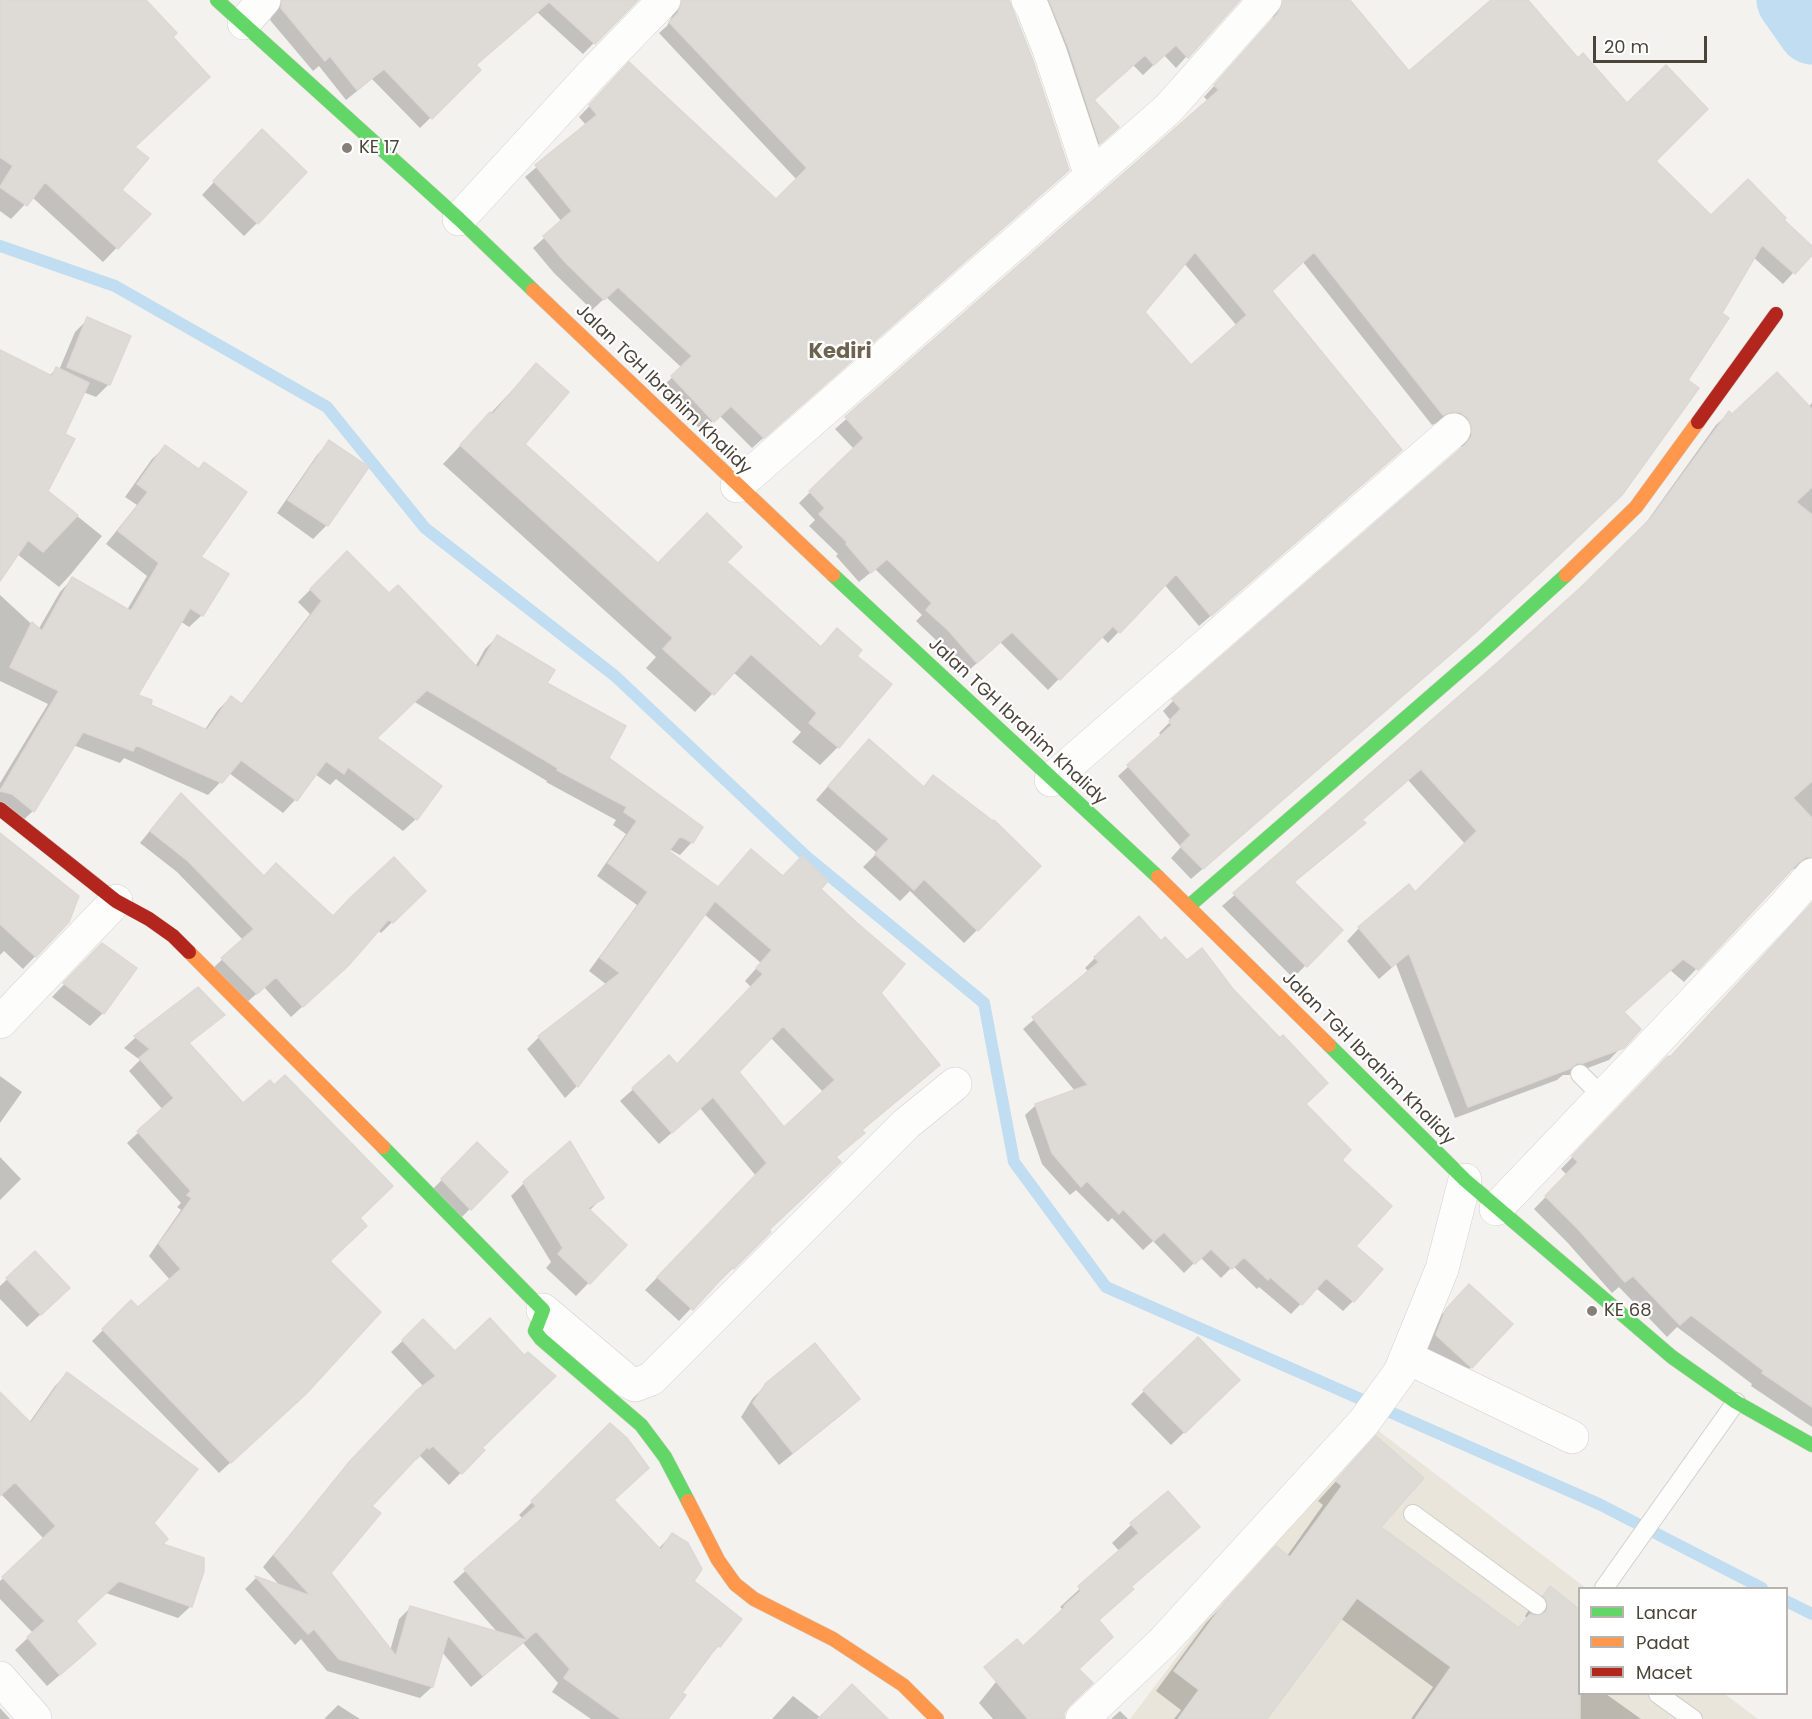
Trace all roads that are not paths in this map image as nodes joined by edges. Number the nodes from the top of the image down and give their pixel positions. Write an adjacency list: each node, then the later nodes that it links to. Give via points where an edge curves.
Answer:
1 (217, 0): 5 (main road, Jalan TGH Ibrahim Khalidy)
2 (664, 0): 7 (street)
3 (1028, 0): 6 (street, via 1050,52)
4 (1264, 0): 6 (street, via 1168,109)
5 (254, 12): 7 (main road, Jalan TGH Ibrahim Khalidy)
6 (1091, 177): 10 (street)
7 (459, 219): 10 (main road, Jalan TGH Ibrahim Khalidy)
8 (1776, 314): 15 (main road, via 1636,507 1485,649)
9 (1454, 430): 11 (street)
10 (737, 486): 11 (main road, Jalan TGH Ibrahim Khalidy)
11 (1052, 780): 15 (main road, Jalan TGH Ibrahim Khalidy)
12 (0, 809): 14 (main road)
13 (1812, 875): 19 (street)
14 (116, 901): 16 (street); 22 (main road, via 173,936)
15 (1189, 906): 20 (main road, Jalan TGH Ibrahim Khalidy)
16 (0, 1022)
17 (1580, 1074): 19 (lane)
18 (955, 1084): 22 (street, via 906,1124 651,1379 635,1385 627,1381)
19 (1603, 1097): 21 (street)
20 (1465, 1180): 21 (main road, Jalan TGH Ibrahim Khalidy); 23 (street, via 1442,1269)
21 (1496, 1209): 24 (main road, Jalan TGH Ibrahim Khalidy, via 1672,1357)
22 (543, 1310): 32 (main road, via 536,1331 541,1339 641,1425 665,1457 718,1560 735,1584 754,1599 843,1646 903,1685)
23 (1403, 1364): 25 (street); 34 (street, via 1364,1422 1163,1642)
24 (1736, 1402): 26 (main road, Jalan TGH Ibrahim Khalidy); 28 (lane)
25 (1572, 1437)
26 (1812, 1445)
27 (1413, 1514): 29 (lane)
28 (1605, 1587)
29 (1537, 1605)
30 (0, 1678): 33 (street)
31 (1659, 1695): 35 (lane)
32 (928, 1716)
33 (35, 1718)
34 (1082, 1719)
35 (1693, 1719)

